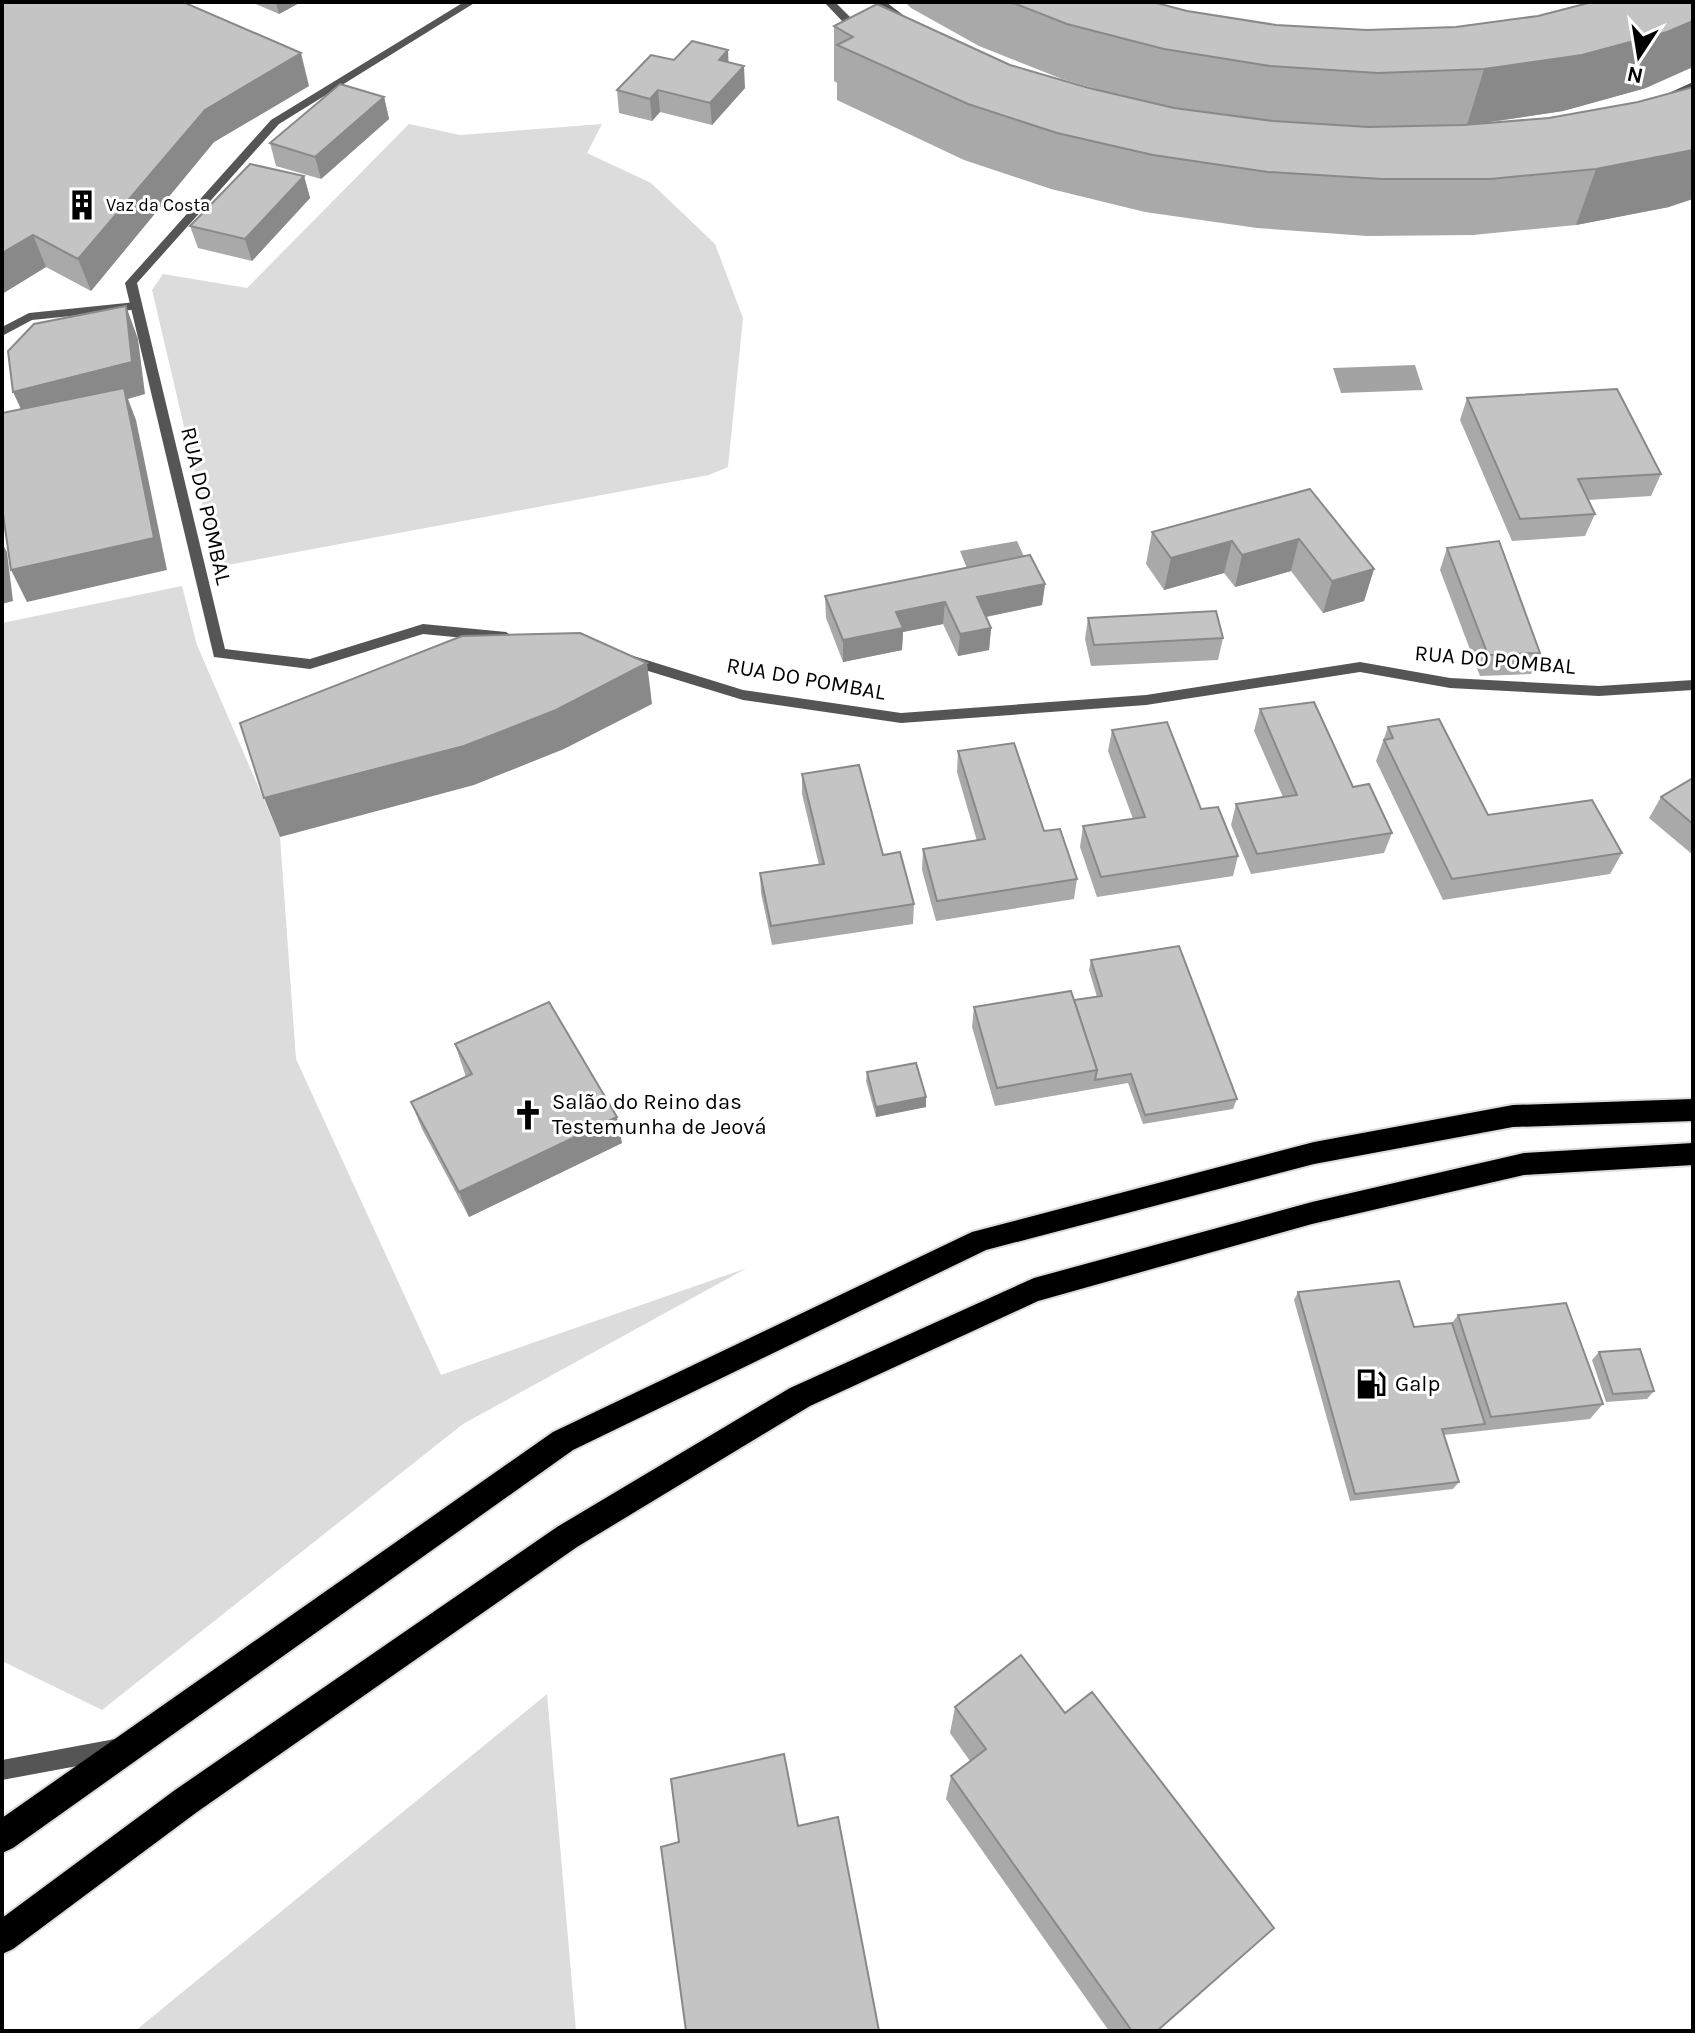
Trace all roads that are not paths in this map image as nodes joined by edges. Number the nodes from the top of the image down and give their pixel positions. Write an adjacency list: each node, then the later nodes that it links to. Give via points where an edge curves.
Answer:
1 (471, 2): 8 (street, RUA DO POMBAL, via 275,122 131,283)
2 (829, 2): 5 (street)
3 (879, 2): 4 (street)
4 (911, 25)
5 (872, 36)
6 (1693, 85): 7 (street)
7 (1652, 101)
8 (136, 306): 9 (street, via 29,317); 10 (street, RUA DO POMBAL, via 219,653 310,664 423,629)
9 (2, 332)
10 (525, 639)
11 (612, 654): 12 (street, RUA DO POMBAL, via 743,695 901,718 1146,700 1360,667 1465,684 1599,691)
12 (1693, 685)
13 (1693, 1110): 15 (highway, via 1482,1121 1314,1153 981,1240 563,1441)
14 (1693, 1154): 18 (highway, via 1524,1164 1312,1213 1034,1290 814,1391 567,1537 186,1801)
15 (128, 1746): 16 (street); 17 (highway)
16 (2, 1770)
17 (2, 1837)
18 (2, 1938)

